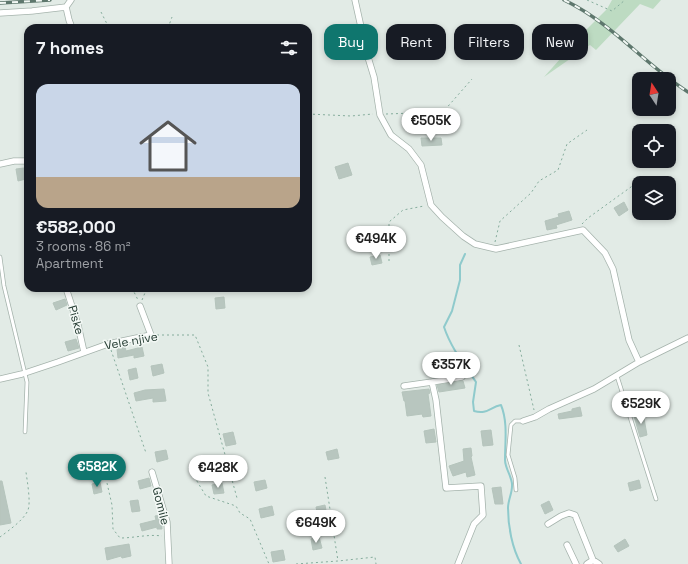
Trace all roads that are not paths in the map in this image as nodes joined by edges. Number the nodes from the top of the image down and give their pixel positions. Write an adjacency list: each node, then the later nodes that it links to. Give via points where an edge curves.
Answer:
1 (71, 0): 3 (street)
2 (355, 0): 13 (street, via 374,77 380,115 392,135 420,164 431,205 463,236 475,244 496,249 583,230 605,253 613,270 629,340)
3 (66, 7): 4 (street); 5 (street)
4 (0, 13)
5 (70, 24)
6 (24, 161): 7 (street)
7 (0, 164)
8 (0, 257): 14 (lane, via 4,286)
9 (67, 292): 12 (street, Piske)
10 (140, 306): 12 (street, Vele njive, via 151,335)
11 (688, 338): 13 (street)
12 (84, 352): 14 (street, Vele njive)
13 (639, 362): 15 (street)
14 (25, 373): 17 (street, Vele njive); 21 (lane)
15 (617, 376): 20 (street); 24 (lane)
16 (462, 377): 18 (street)
17 (0, 379)
18 (432, 382): 19 (street); 29 (street, via 446,488 481,486 483,515 474,524)
19 (404, 386)
20 (523, 421): 23 (lane, via 515,421 511,425 510,434 508,455)
21 (25, 432)
22 (152, 472): 28 (street, Gomile, via 167,522)
23 (516, 490)
24 (656, 499)
25 (548, 524): 27 (street, via 560,516 569,513 575,515)
26 (567, 545): 30 (street)
27 (593, 560): 31 (street); 32 (street)
28 (169, 564)
29 (458, 564)
30 (576, 564)
31 (587, 564)
32 (599, 564)

